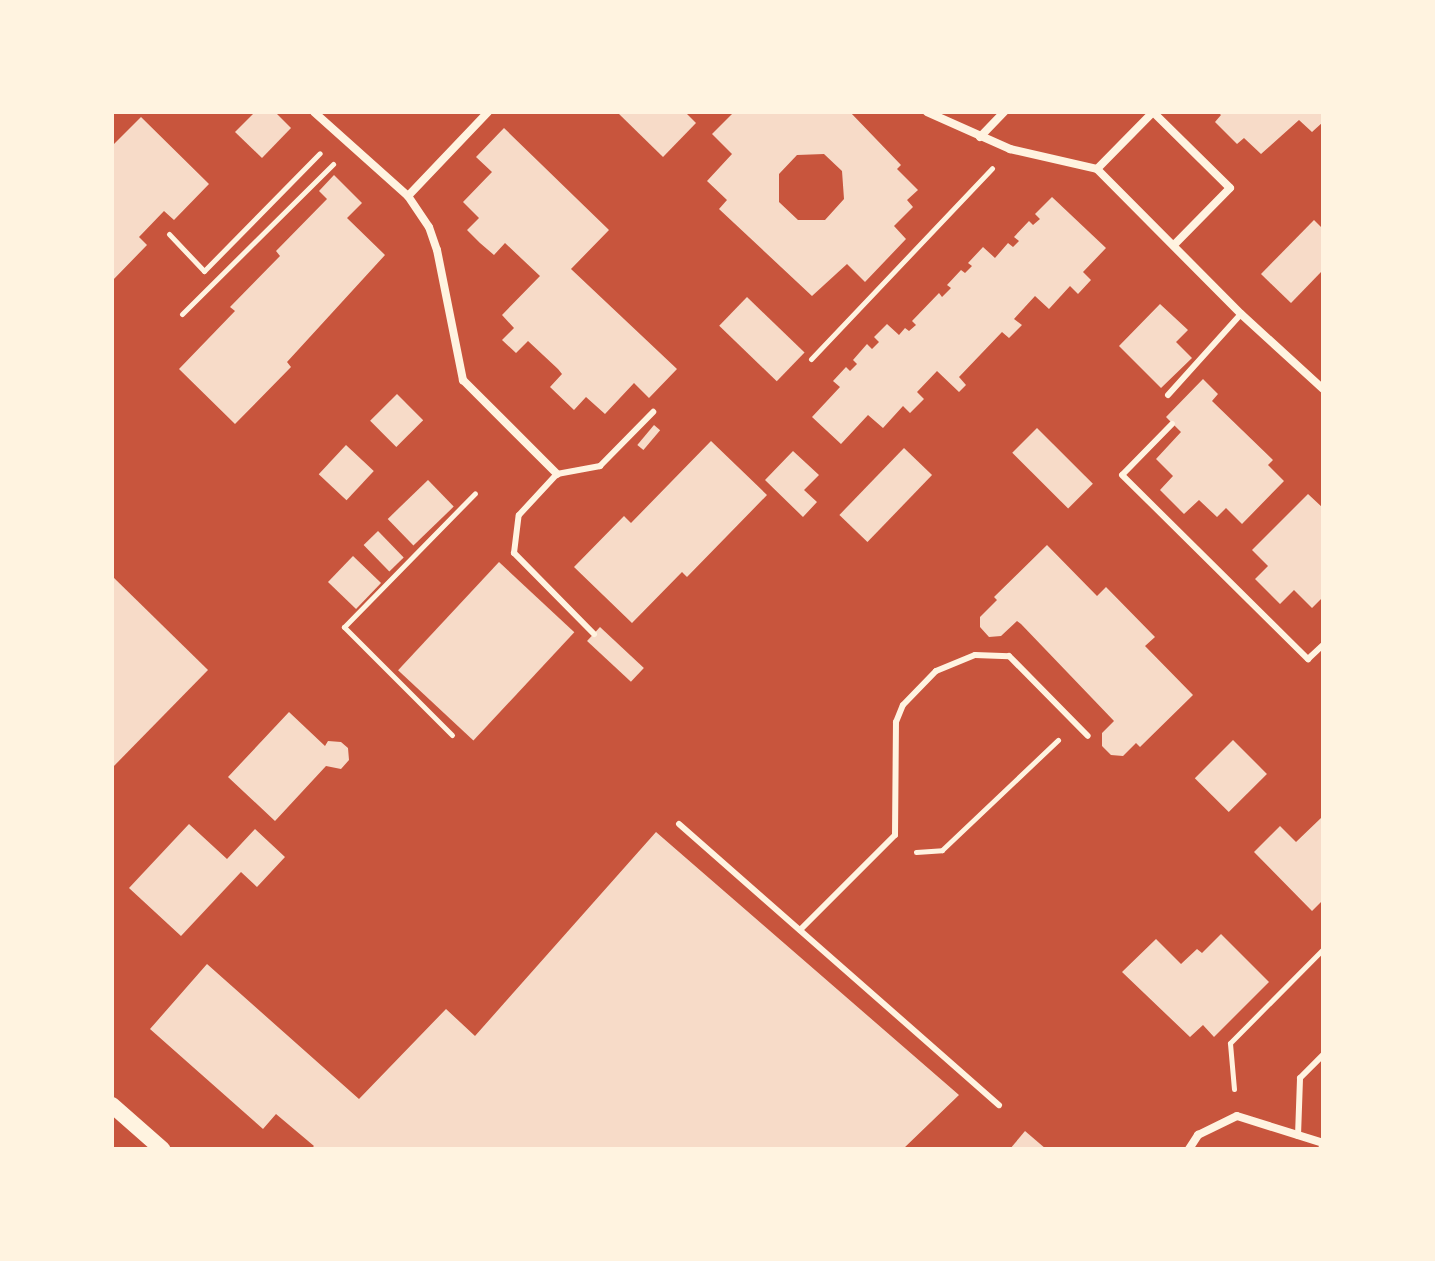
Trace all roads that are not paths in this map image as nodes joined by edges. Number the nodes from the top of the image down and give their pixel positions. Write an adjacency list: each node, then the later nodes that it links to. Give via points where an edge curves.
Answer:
1 (314, 112): 8 (street)
2 (488, 112): 8 (street)
3 (927, 112): 6 (street)
4 (1004, 112): 6 (street)
5 (1153, 112): 7 (street); 9 (street, via 1230,188)
6 (980, 137): 7 (street)
7 (1097, 169): 9 (street)
8 (408, 196): 15 (street, via 437,250 463,380)
9 (1174, 245): 10 (street)
10 (1241, 314): 11 (street); 12 (lane)
11 (1323, 389)
12 (1168, 395)
13 (653, 412): 15 (lane, via 600,466)
14 (1172, 424): 17 (lane, via 1122,475 1308,659)
15 (557, 474): 16 (lane, via 519,515 514,553)
16 (594, 634)
17 (1323, 645)
18 (1088, 736): 20 (lane, via 1009,656 975,655 936,671 903,705 896,722 895,835)
19 (679, 824): 20 (lane)
20 (800, 930): 23 (lane)
21 (1323, 1055): 24 (lane, via 1300,1078)
22 (112, 1105): 26 (main road)
23 (999, 1105)
24 (1298, 1136): 25 (street); 27 (street, via 1237,1116 1198,1135)
25 (1323, 1147)
26 (162, 1149)
27 (1189, 1149)

